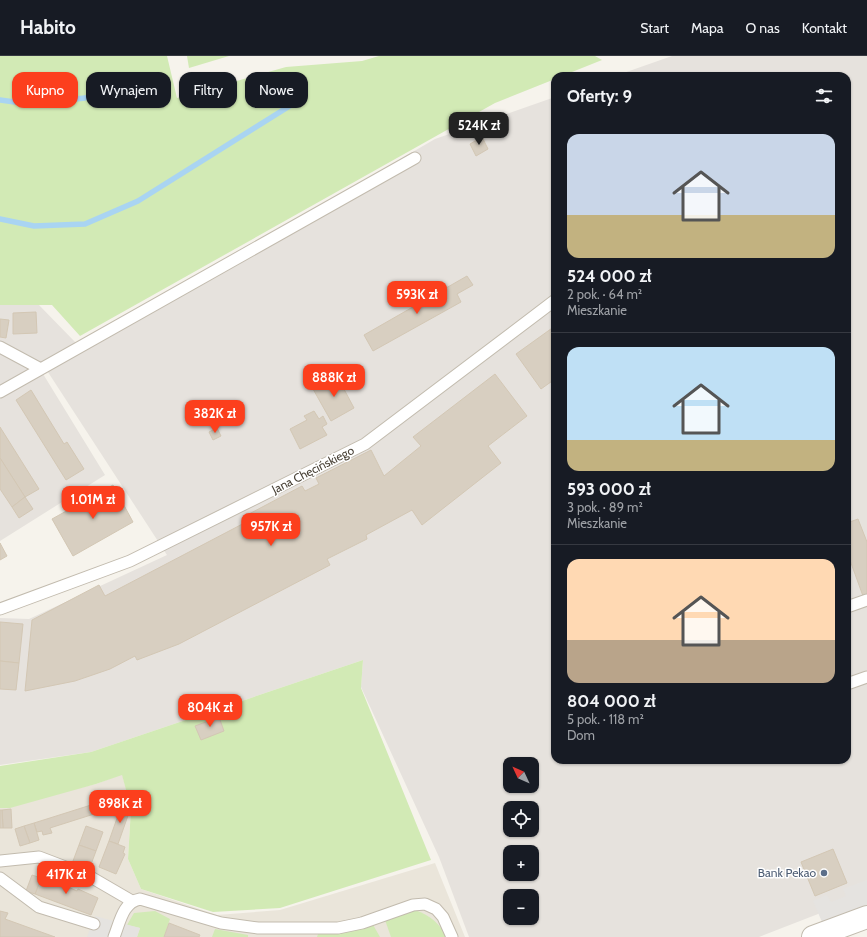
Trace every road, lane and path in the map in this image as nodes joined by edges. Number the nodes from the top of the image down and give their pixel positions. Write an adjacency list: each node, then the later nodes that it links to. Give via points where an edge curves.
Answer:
1 (415, 158): 4 (lane)
2 (551, 303): 8 (lane, Jana Chęcińskiego, via 365,444 130,561)
3 (0, 347): 4 (lane)
4 (39, 368): 5 (lane)
5 (0, 392)
6 (867, 600): 7 (lane)
7 (851, 606)
8 (0, 609)
9 (867, 677): 10 (lane)
10 (851, 683)
11 (0, 860): 13 (lane, via 39,857 89,876)
12 (0, 878): 15 (lane, via 39,907)
13 (132, 900): 16 (lane, via 125,908); 17 (lane, via 140,899 221,923 258,928 338,928 362,923 413,905 425,904 436,909 443,917)
14 (867, 917): 18 (street)
15 (94, 924)
16 (114, 937)
17 (452, 937)
18 (814, 937)

